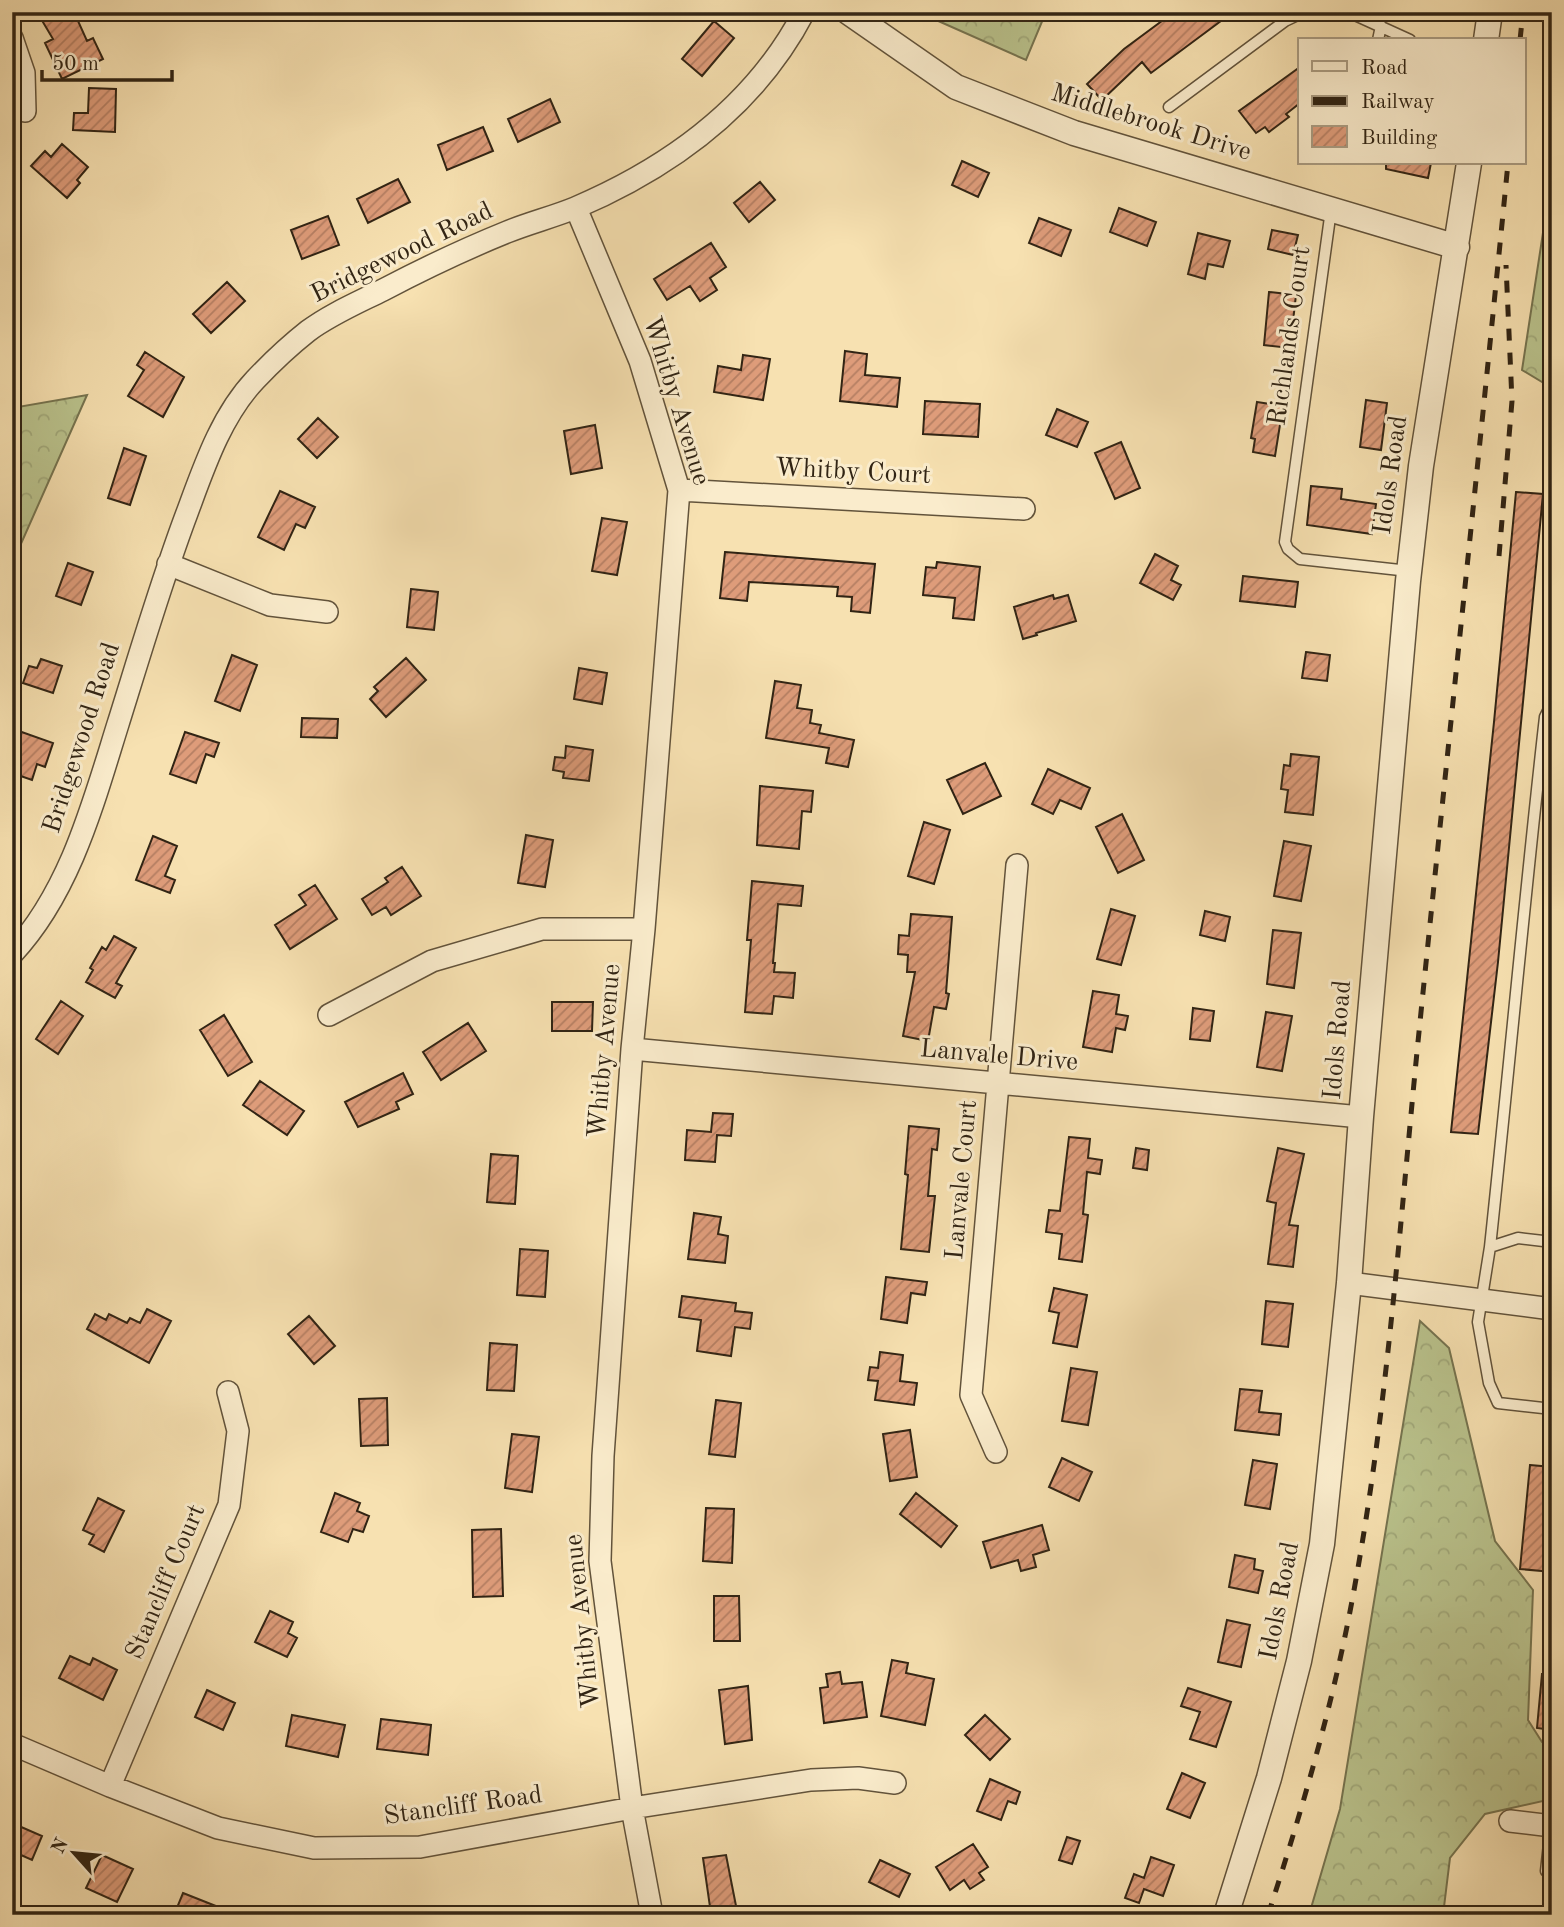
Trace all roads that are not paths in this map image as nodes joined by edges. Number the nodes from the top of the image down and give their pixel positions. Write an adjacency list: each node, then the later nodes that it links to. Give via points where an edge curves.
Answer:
1 (804, 12): 14 (street, Bridgewood Road, via 756,83 712,128)
2 (848, 12): 15 (street, Middlebrook Drive, via 956,87 1074,133)
3 (1304, 12): 11 (lane, via 1285,21)
4 (1342, 12): 6 (lane)
5 (1490, 12): 10 (street)
6 (1381, 26): 8 (lane); 9 (lane)
7 (12, 38): 12 (street, via 24,73)
8 (1378, 38)
9 (1406, 38)
10 (1486, 38)
11 (1169, 107)
12 (24, 111)
13 (1469, 164): 16 (street, Idols Road)
14 (576, 208): 17 (street, Whitby Avenue, via 640,361); 19 (street, Bridgewood Road, via 429,267 337,313 279,355 233,409 218,436)
15 (1331, 210): 16 (street, Middlebrook Drive); 20 (lane, Richlands Court, via 1285,542 1300,559)
16 (1457, 247): 20 (street, Idols Road, via 1421,466)
17 (680, 490): 18 (street, Whitby Court); 24 (street, Whitby Avenue)
18 (1024, 509)
19 (168, 564): 21 (street, via 270,605); 25 (street, Bridgewood Road, via 78,843 44,914)
20 (1409, 571): 29 (street, Idols Road)
21 (327, 612)
22 (1552, 704): 31 (lane, via 1545,717)
23 (1017, 865): 28 (street, Lanvale Court)
24 (644, 929): 26 (street, via 542,929 432,961); 27 (street, Whitby Avenue)
25 (12, 954)
26 (329, 1015)
27 (632, 1049): 28 (street, Lanvale Drive); 41 (street, Whitby Avenue, via 603,1456 600,1561)
28 (998, 1084): 29 (street, Lanvale Drive); 37 (street, Lanvale Court, via 971,1395)
29 (1361, 1117): 32 (street, Idols Road)
30 (1552, 1242): 31 (lane, via 1518,1238)
31 (1490, 1247): 33 (lane)
32 (1349, 1283): 33 (street); 46 (street, Idols Road, via 1322,1544 1300,1661)
33 (1481, 1301): 34 (street); 36 (lane, via 1478,1322 1489,1383 1498,1403)
34 (1552, 1309)
35 (229, 1392): 40 (street, Stancliff Court, via 238,1432 229,1505)
36 (1552, 1409)
37 (996, 1452)
38 (12, 1744): 40 (street, Stancliff Road)
39 (895, 1783): 41 (street, Stancliff Road, via 858,1778 811,1780)
40 (110, 1786): 41 (street, Stancliff Road, via 218,1828 314,1848 420,1847)
41 (632, 1808): 45 (street, Whitby Avenue)
42 (1510, 1821): 43 (street)
43 (1551, 1826): 44 (lane, via 1546,1871)
44 (1552, 1872)
45 (652, 1915)
46 (1226, 1915)

